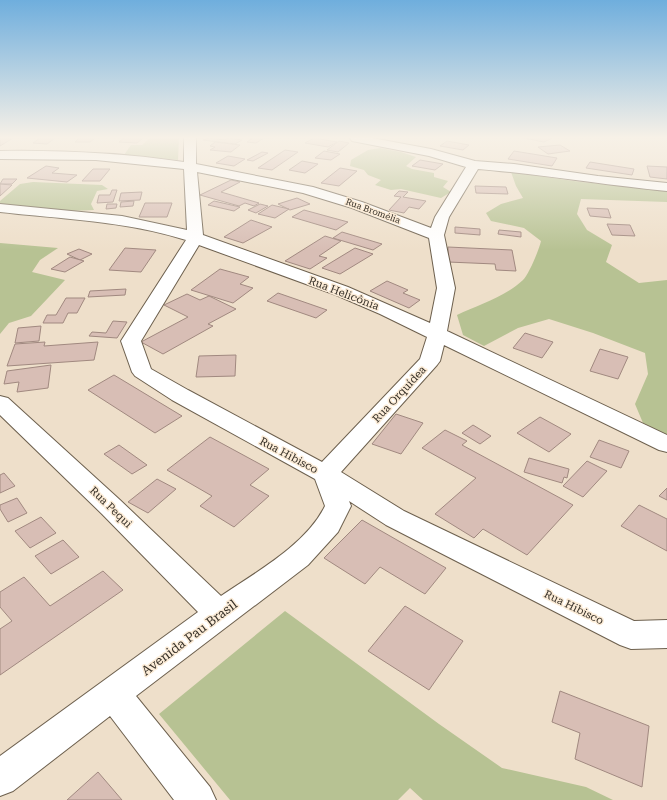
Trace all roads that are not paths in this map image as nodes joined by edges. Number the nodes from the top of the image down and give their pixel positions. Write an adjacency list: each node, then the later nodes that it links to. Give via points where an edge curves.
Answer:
1 (191, 175): 8 (street)
2 (236, 175): 7 (street, Rua Bromélia, via 307,190 344,201)
3 (468, 175): 7 (street, Rua Orquídea, via 442,217)
4 (565, 175): 5 (street)
5 (667, 187)
6 (0, 208): 8 (street, Rua Helicônia, via 122,220)
7 (436, 235): 9 (street, Rua Orquídea, via 446,288)
8 (195, 238): 9 (street, Rua Helicônia, via 342,291); 12 (street, Rua Hibisco, via 131,342 142,372)
9 (437, 335): 11 (street, Rua Helicônia); 12 (street, Rua Orquídea, via 430,361)
10 (0, 403): 13 (street, Rua Pequi, via 152,546)
11 (667, 444)
12 (325, 474): 13 (street, Avenida Pau Brasil, via 338,506 329,525 298,557); 14 (street, Rua Hibisco, via 395,518 631,635)
13 (218, 614): 15 (street, Avenida Pau Brasil)
14 (667, 634)
15 (114, 694): 16 (street, Avenida Pau Brasil); 17 (street)
16 (0, 778)
17 (197, 800)

